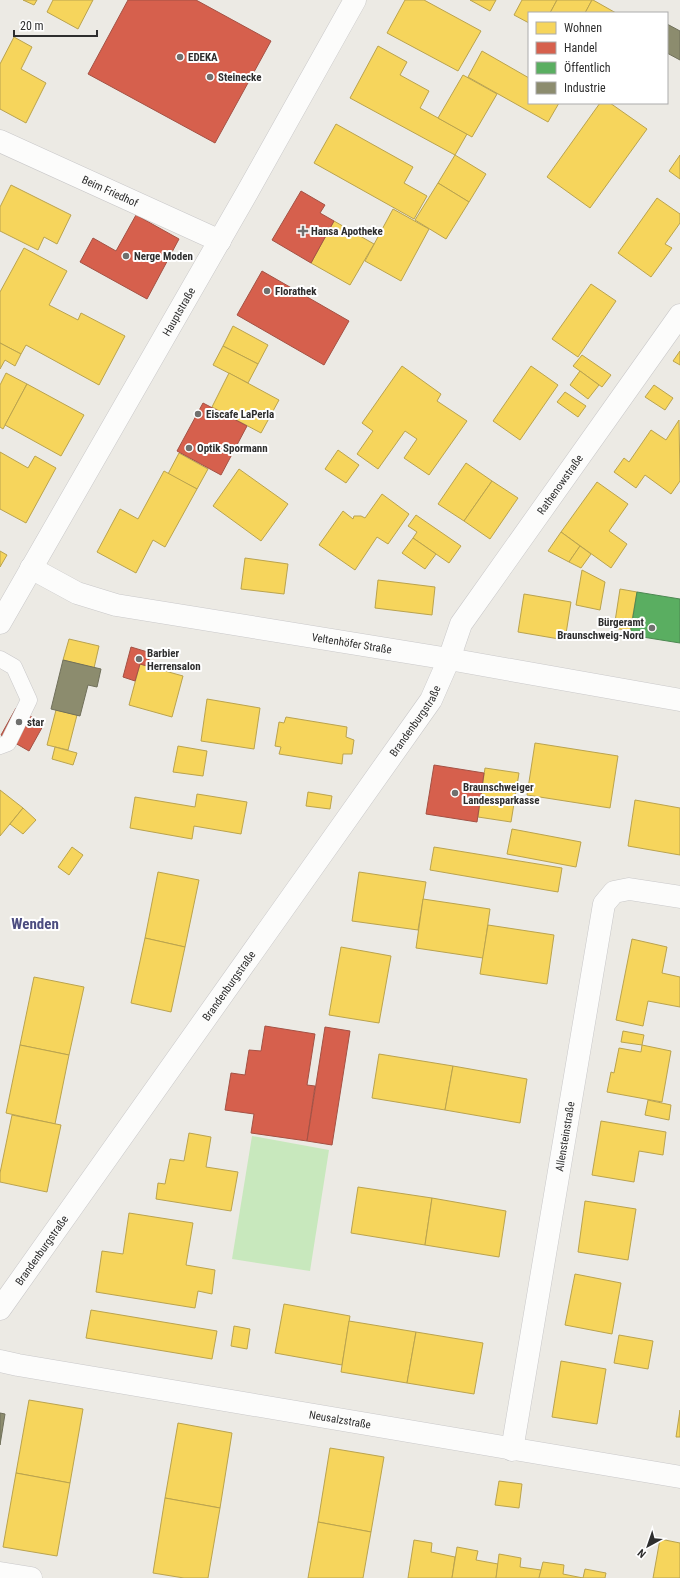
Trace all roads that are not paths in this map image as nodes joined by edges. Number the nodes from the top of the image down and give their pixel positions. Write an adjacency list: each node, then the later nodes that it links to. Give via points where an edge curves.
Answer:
1 (355, 0): 3 (street, Hauptstraße)
2 (0, 141): 3 (street, Beim Friedhof)
3 (220, 241): 5 (street, Hauptstraße)
4 (680, 315): 8 (street, Rathenowstraße, via 461,624)
5 (31, 568): 6 (street, Hauptstraße); 8 (street, Veltenhöfer Straße, via 77,593 116,605)
6 (0, 623)
7 (0, 659): 10 (lane, via 14,667 30,700 8,743)
8 (449, 659): 9 (street, Veltenhöfer Straße); 12 (street, Brandenburgstraße, via 431,700)
9 (680, 700)
10 (0, 746)
11 (680, 897): 14 (street, Allensteinstraße, via 628,889 614,892 604,904)
12 (0, 1309)
13 (0, 1361): 14 (street, Neusalzstraße)
14 (512, 1450): 15 (street, Neusalzstraße)
15 (680, 1477)
16 (0, 1573): 17 (street)
17 (31, 1578)

